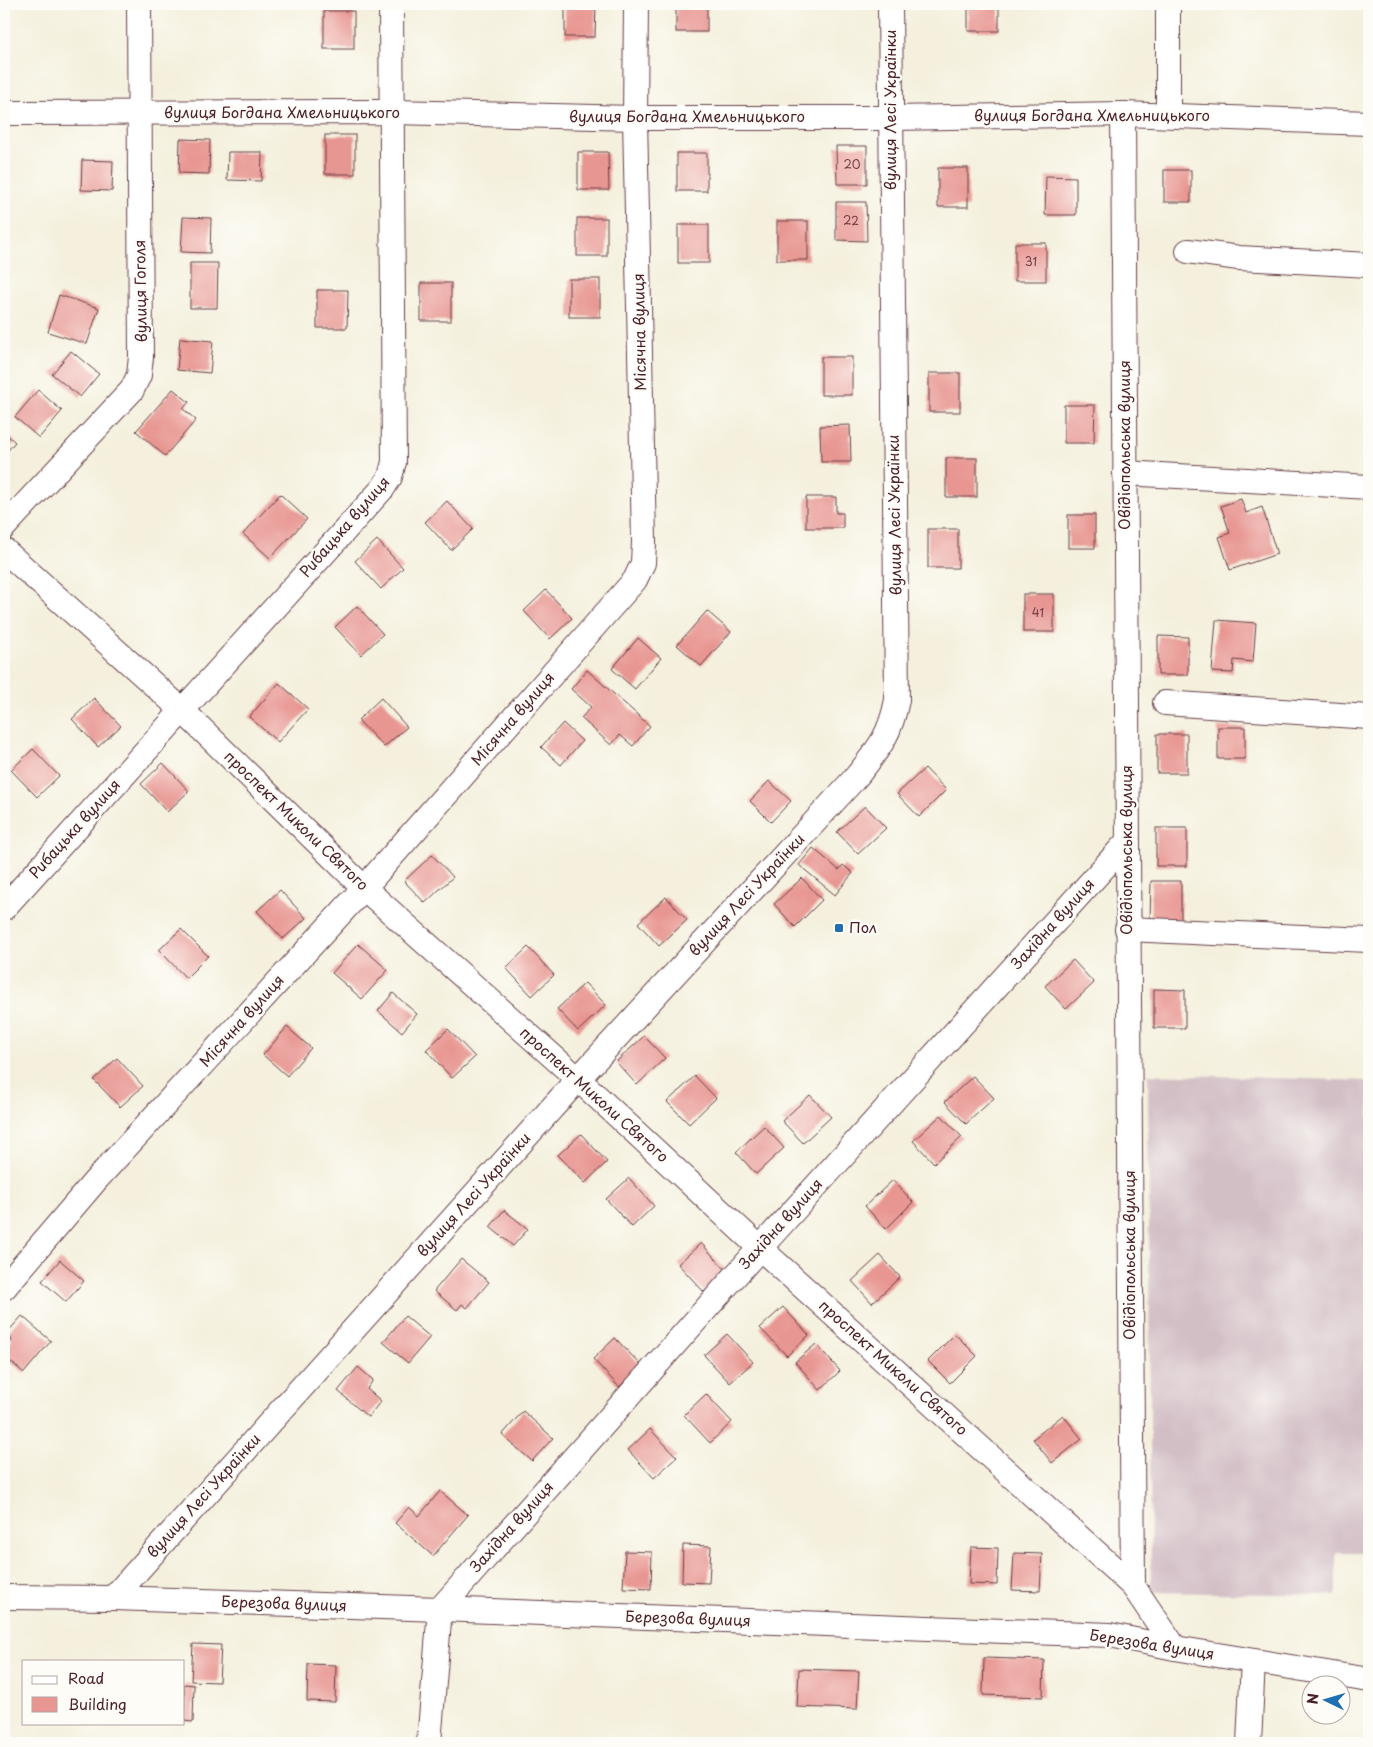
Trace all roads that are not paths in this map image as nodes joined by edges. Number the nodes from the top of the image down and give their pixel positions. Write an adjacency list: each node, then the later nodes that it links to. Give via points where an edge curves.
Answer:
1 (139, 4): 8 (street, вулиця Гоголя)
2 (391, 4): 6 (street, Рибацька вулиця)
3 (636, 4): 11 (street, Місячна вулиця)
4 (890, 4): 12 (street, вулиця Лесі Українки)
5 (1168, 4): 10 (street)
6 (393, 112): 8 (street, вулиця Богдана Хмельницького); 11 (street, вулиця Богдана Хмельницького); 21 (street, Рибацька вулиця, via 394,462 390,477)
7 (4, 113): 8 (street, вулиця Богдана Хмельницького)
8 (139, 114): 18 (street, вулиця Гоголя, via 139,375 132,390)
9 (1123, 114): 10 (street, вулиця Богдана Хмельницького); 12 (street, вулиця Богдана Хмельницького); 16 (street, Овідіопольська вулиця)
10 (1168, 114): 13 (street, вулиця Богдана Хмельницького)
11 (636, 118): 12 (street, вулиця Богдана Хмельницького); 24 (street, Місячна вулиця, via 643,563 635,580)
12 (891, 118): 28 (street, вулиця Лесі Українки, via 897,700 893,720 885,739 857,776)
13 (1369, 123)
14 (1188, 252): 15 (street)
15 (1369, 265)
16 (1125, 474): 17 (street); 23 (street, Овідіопольська вулиця)
17 (1369, 487)
18 (4, 527)
19 (4, 550): 21 (street, проспект Миколи Святого)
20 (1165, 703): 22 (street)
21 (182, 710): 24 (street, проспект Миколи Святого); 25 (street, Рибацька вулиця)
22 (1369, 717)
23 (1127, 842): 26 (street, Овідіопольська вулиця); 29 (street, Західна вулиця)
24 (364, 888): 28 (street, проспект Миколи Святого); 30 (street, Місячна вулиця, via 96,1180)
25 (4, 908)
26 (1128, 929): 27 (street); 31 (street, Овідіопольська вулиця)
27 (1369, 940)
28 (578, 1079): 29 (street, проспект Миколи Святого); 33 (street, вулиця Лесі Українки)
29 (760, 1248): 31 (street, проспект Миколи Святого); 34 (street, Західна вулиця)
30 (4, 1288)
31 (1133, 1586): 35 (street, проспект Миколи Святого)
32 (4, 1597): 33 (street, Березова вулиця)
33 (113, 1598): 34 (street, Березова вулиця)
34 (440, 1609): 35 (street, Березова вулиця, via 1110,1635); 38 (street)
35 (1175, 1648): 36 (street, Березова вулиця)
36 (1253, 1662): 37 (street, Березова вулиця); 39 (street)
37 (1369, 1680)
38 (429, 1743)
39 (1248, 1743)

